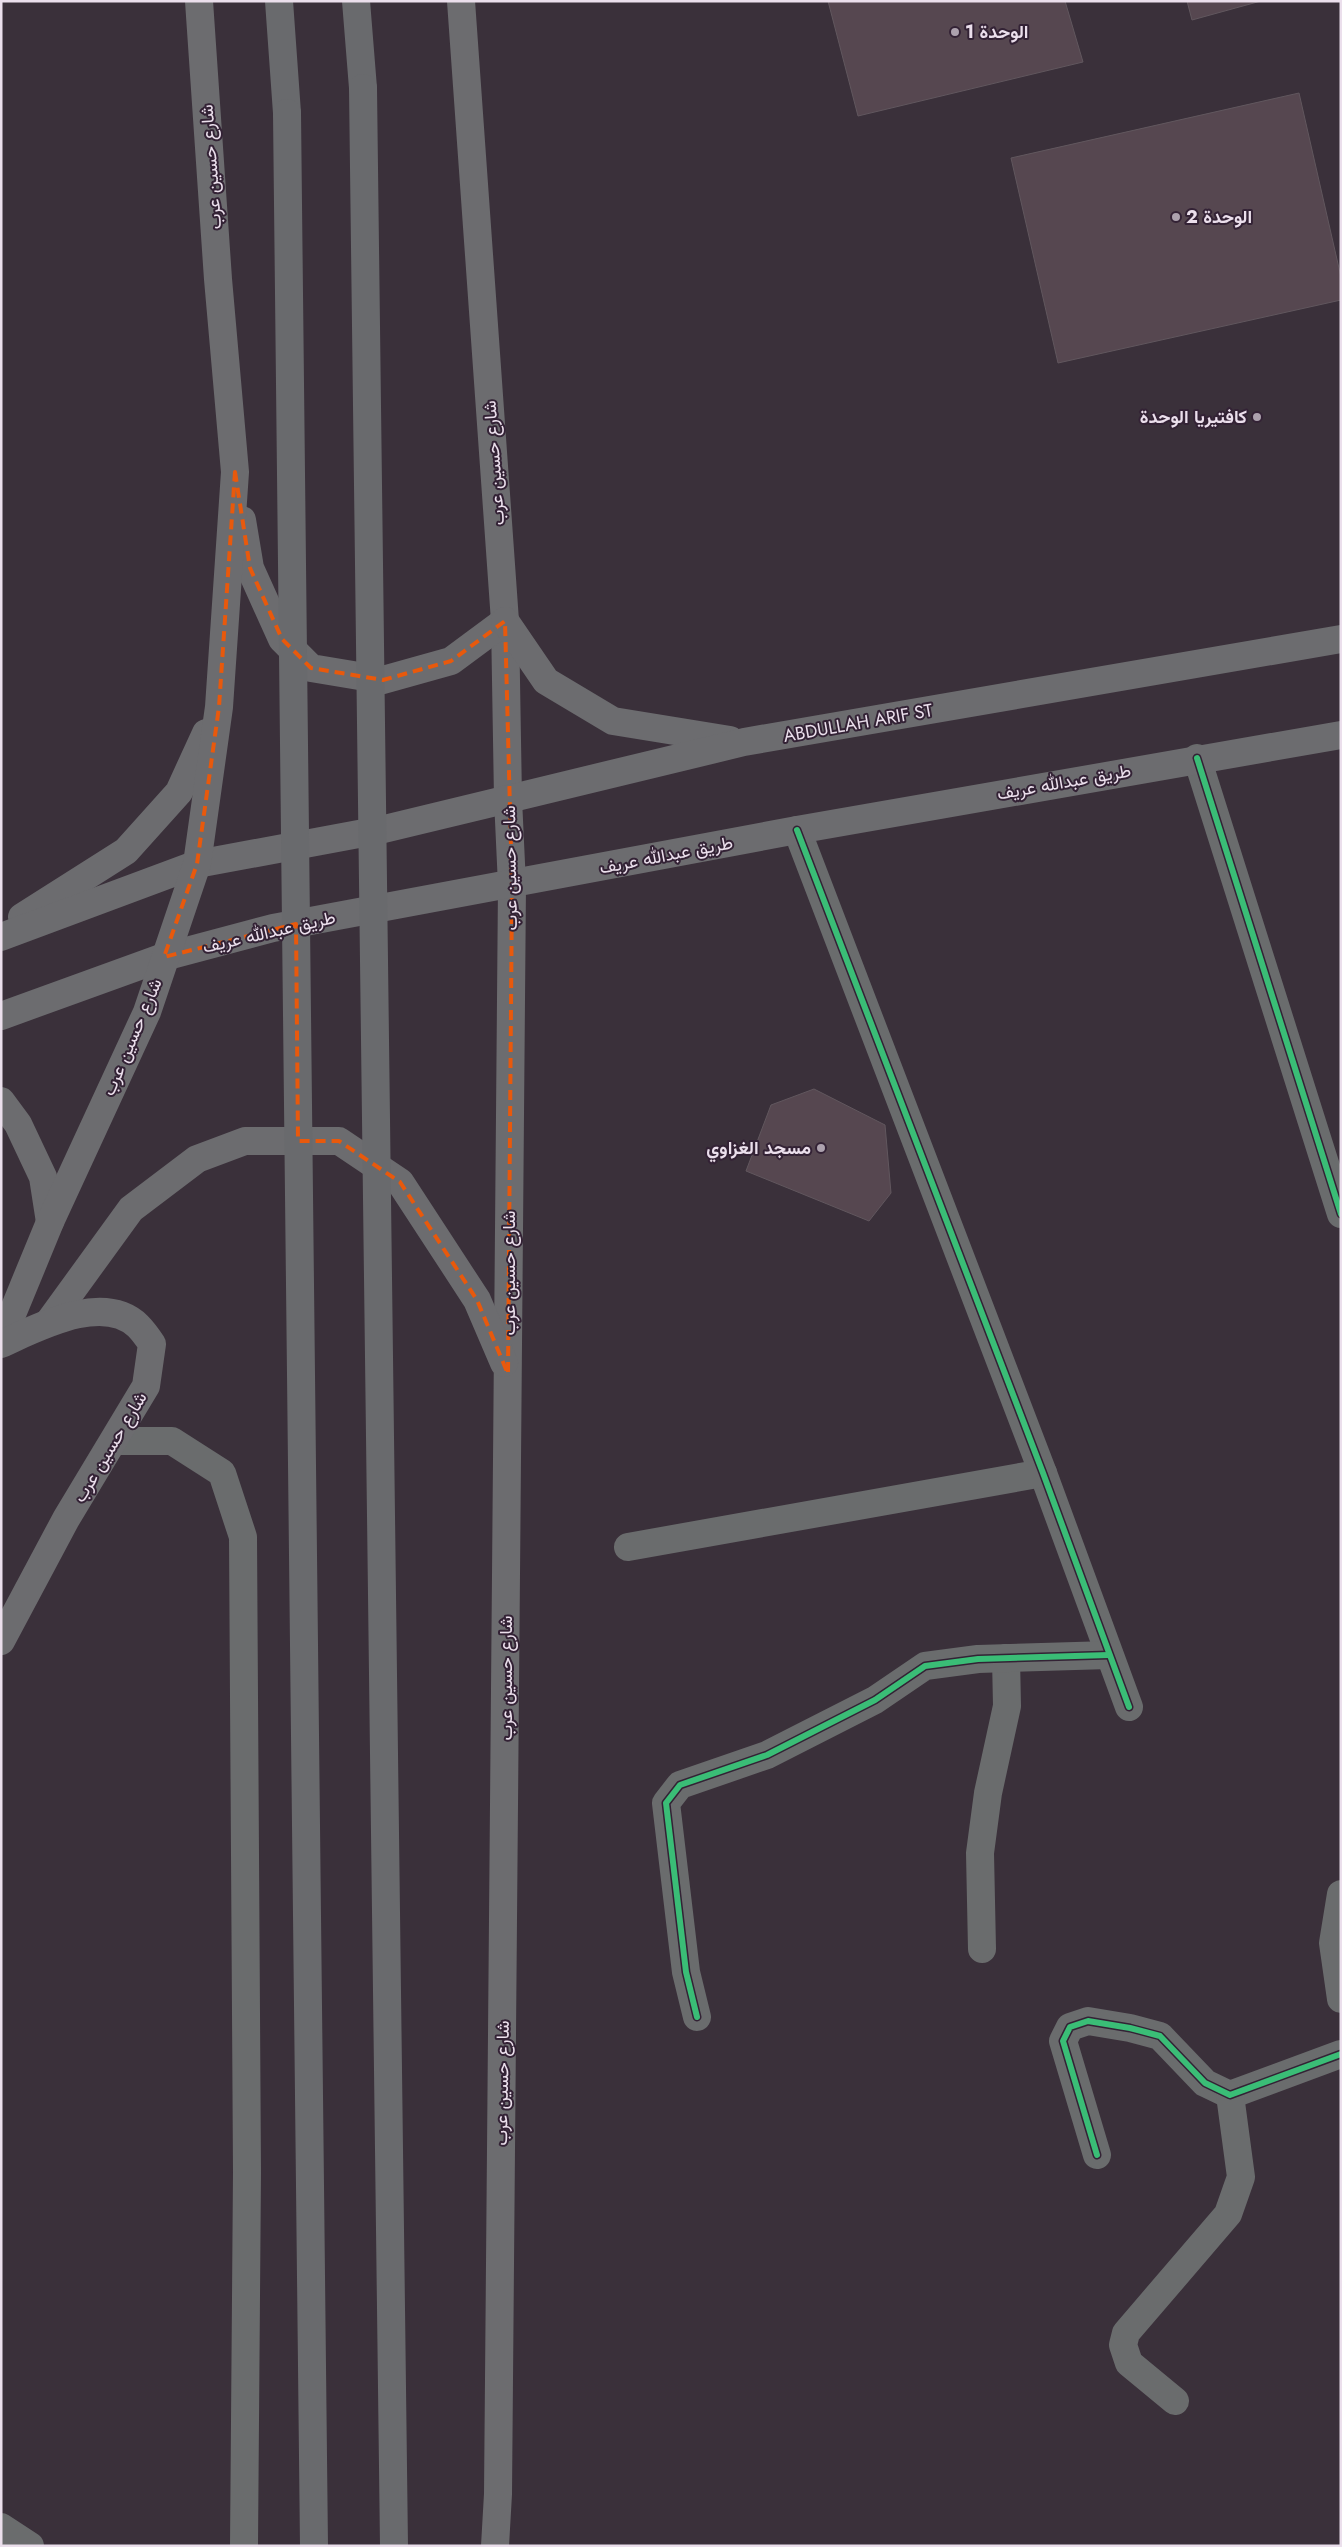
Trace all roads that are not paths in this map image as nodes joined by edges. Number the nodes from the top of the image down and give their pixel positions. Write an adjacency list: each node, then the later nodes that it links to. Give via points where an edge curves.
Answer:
1 (200, 1): 5 (main road, شارع حسين عرب)
2 (279, 1): 44 (highway, bridge, via 287,113)
3 (356, 1): 45 (highway, bridge, via 363,88)
4 (461, 1): 6 (main road, شارع حسين عرب)
5 (234, 472): 6 (main road, via 250,568 282,639 311,668 383,680 451,661); 8 (main road, شارع حسين عرب)
6 (505, 621): 10 (main road, via 546,681 613,721); 12 (main road, شارع حسين عرب)
7 (1341, 639): 10 (main road, ABDULLAH ARIF ST)
8 (218, 707): 14 (main road, شارع حسين عرب); 16 (main road, via 179,792 126,851)
9 (1341, 735): 11 (main road, طريق عبدالله عريف)
10 (744, 742): 12 (main road, ABDULLAH ARIF ST)
11 (1197, 758): 13 (main road, طريق عبدالله عريف); 21 (street)
12 (508, 799): 14 (main road, ABDULLAH ARIF ST, via 380,830); 15 (main road, شارع حسين عرب)
13 (797, 830): 15 (main road, طريق عبدالله عريف); 27 (street)
14 (197, 864): 17 (main road); 18 (main road, شارع حسين عرب)
15 (512, 885): 18 (main road, طريق عبدالله عريف, via 273,928); 25 (main road, شارع حسين عرب)
16 (1, 930)
17 (1, 937)
18 (164, 957): 19 (main road, طريق عبدالله عريف); 22 (main road, شارع حسين عرب, via 147,1012)
19 (1, 1016)
20 (1, 1101): 22 (main road, via 18,1124 43,1176)
21 (1341, 1214)
22 (50, 1222): 24 (main road, شارع حسين عرب)
23 (49, 1322): 24 (main road, شارع حسين عرب); 25 (main road, via 131,1208 197,1159 245,1141 339,1141 400,1182 477,1300); 26 (main road, شارع حسين عرب, via 91,1311 120,1316 138,1325 152,1344 146,1386)
24 (1, 1343)
25 (508, 1374): 46 (main road, شارع حسين عرب)
26 (115, 1441): 29 (main road, شارع حسين عرب, via 66,1519); 43 (street, via 172,1441 222,1474 243,1537 247,2162)
27 (1043, 1473): 28 (street); 30 (street)
28 (628, 1547)
29 (1, 1640)
30 (1109, 1655): 31 (street); 32 (street)
31 (1006, 1658): 34 (street, via 1007,1706 988,1793 980,1853); 36 (street, via 925,1666 875,1700 768,1755 680,1785 666,1803 686,1972)
32 (1129, 1707)
33 (1341, 1894): 35 (street, via 1333,1943)
34 (982, 1949)
35 (1341, 1998)
36 (697, 2017)
37 (1341, 2054): 38 (street)
38 (1230, 2095): 39 (street, via 1205,2083 1160,2036 1088,2021 1070,2027 1063,2042); 40 (street, via 1241,2177 1228,2214 1126,2334 1123,2345 1129,2363)
39 (1097, 2155)
40 (1175, 2401)
41 (1, 2526): 42 (street)
42 (30, 2546)
43 (244, 2546)
44 (314, 2546)
45 (394, 2546)
46 (495, 2546)

